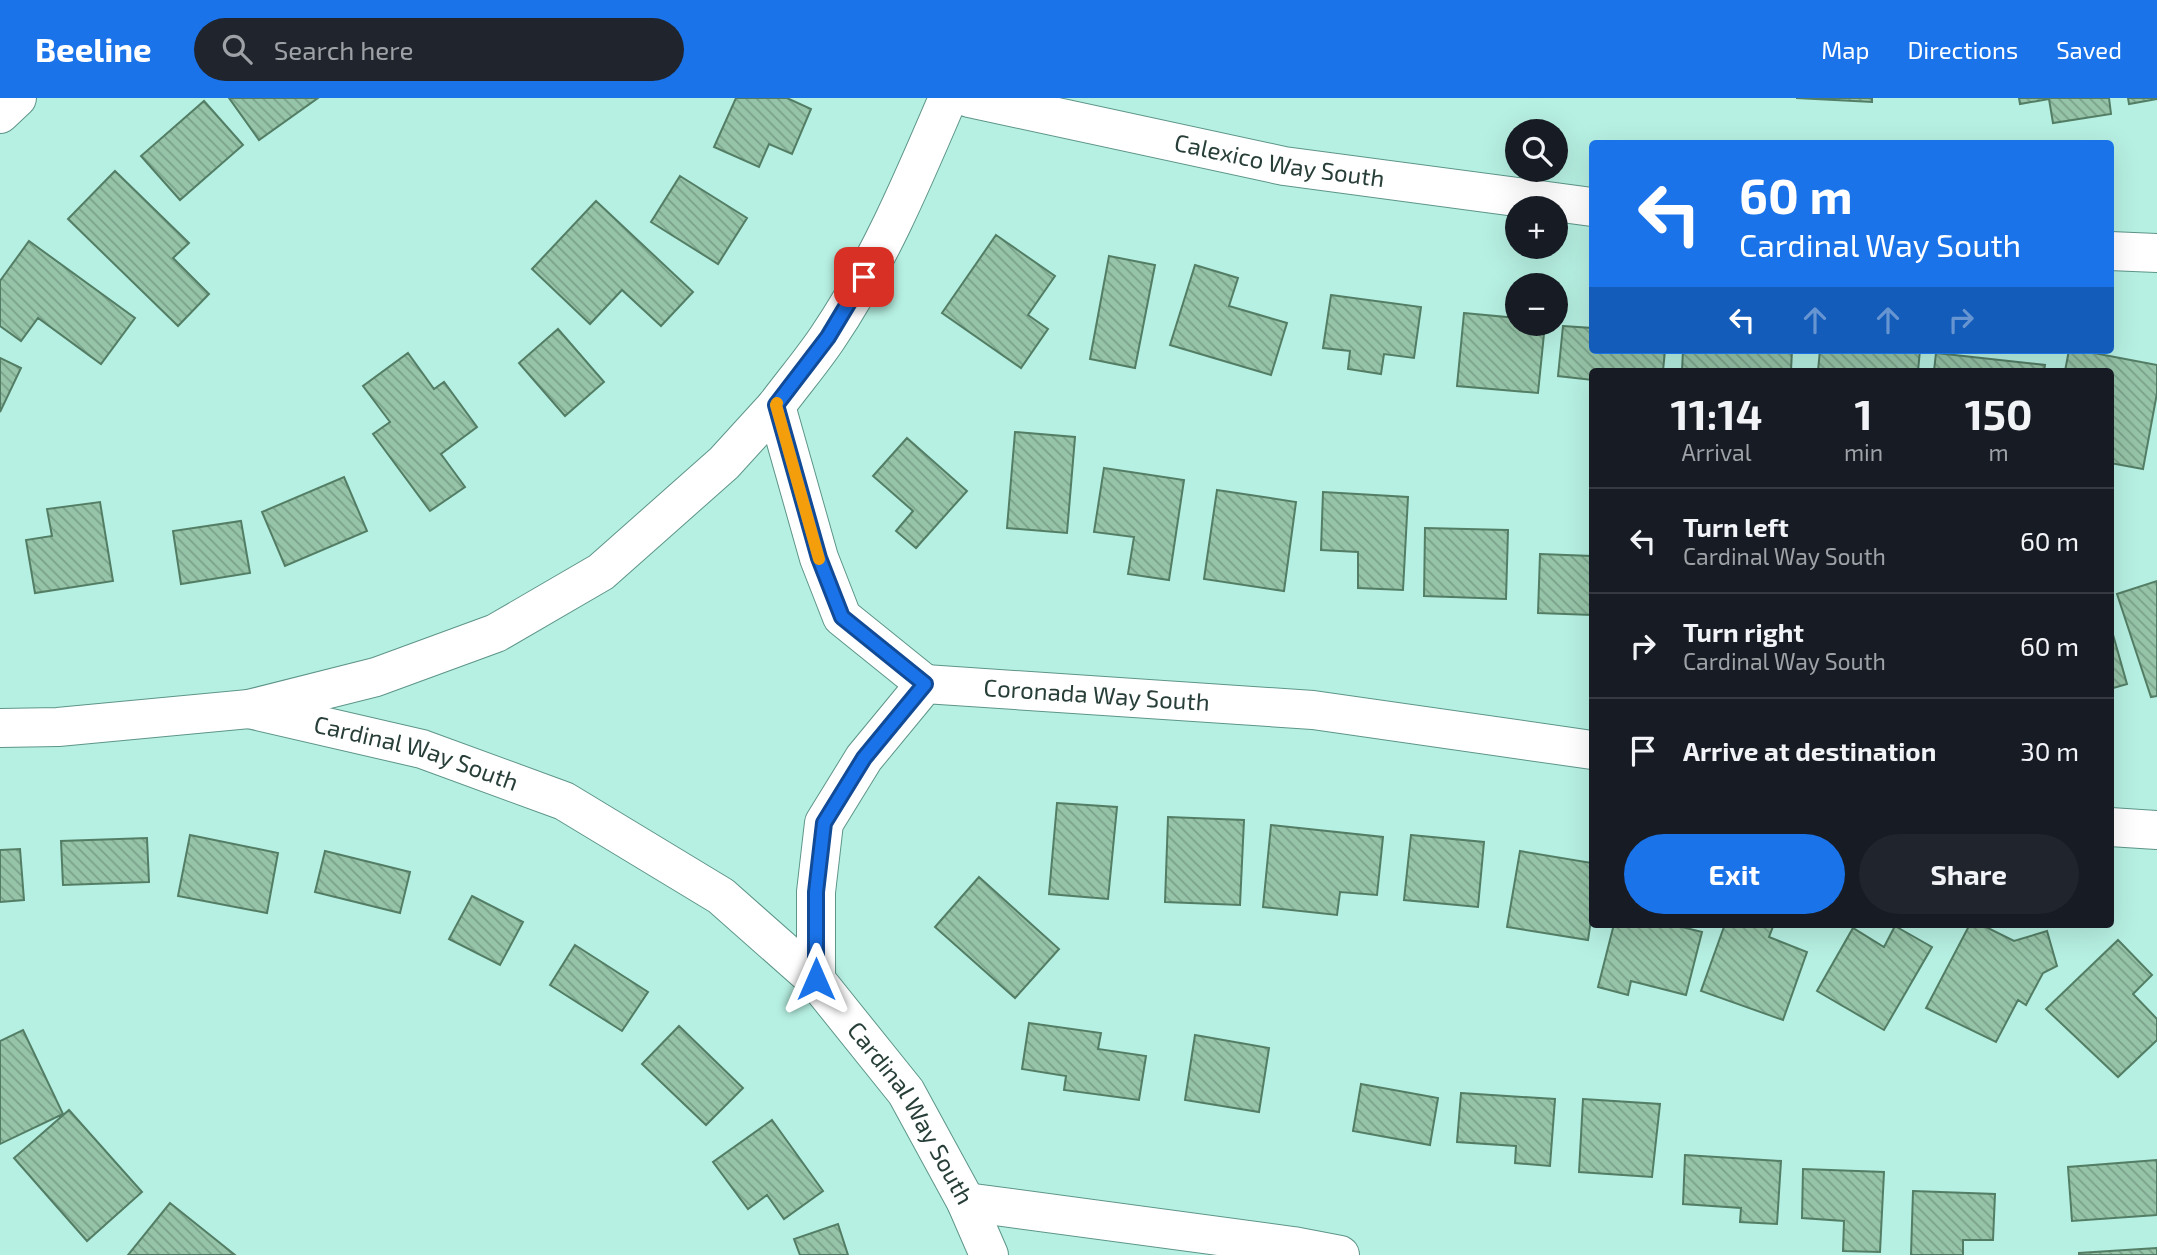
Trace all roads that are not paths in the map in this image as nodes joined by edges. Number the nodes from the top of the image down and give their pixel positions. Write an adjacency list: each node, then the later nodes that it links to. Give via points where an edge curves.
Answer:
1 (17, 98): 4 (street)
2 (948, 98): 8 (street, Cardinal Way South, via 876,257 828,337)
3 (969, 98): 5 (street, Calexico Way South, via 1284,166)
4 (0, 114)
5 (1589, 207)
6 (2114, 251): 7 (street)
7 (2157, 253)
8 (776, 405): 9 (street, via 819,558 842,617); 10 (street, Cardinal Way South, via 724,463 601,572 496,633 376,677)
9 (925, 684): 12 (street, Coronada Way South, via 1313,710); 15 (street, via 864,758 824,823 816,892)
10 (250, 709): 11 (street); 15 (street, Cardinal Way South, via 422,749 564,801 721,895)
11 (0, 728)
12 (1589, 750)
13 (2114, 827): 14 (street)
14 (2157, 830)
15 (816, 979): 16 (street, Cardinal Way South, via 906,1092)
16 (966, 1202): 17 (street, Cardinal Way South); 18 (street)
17 (989, 1255)
18 (1340, 1255)

